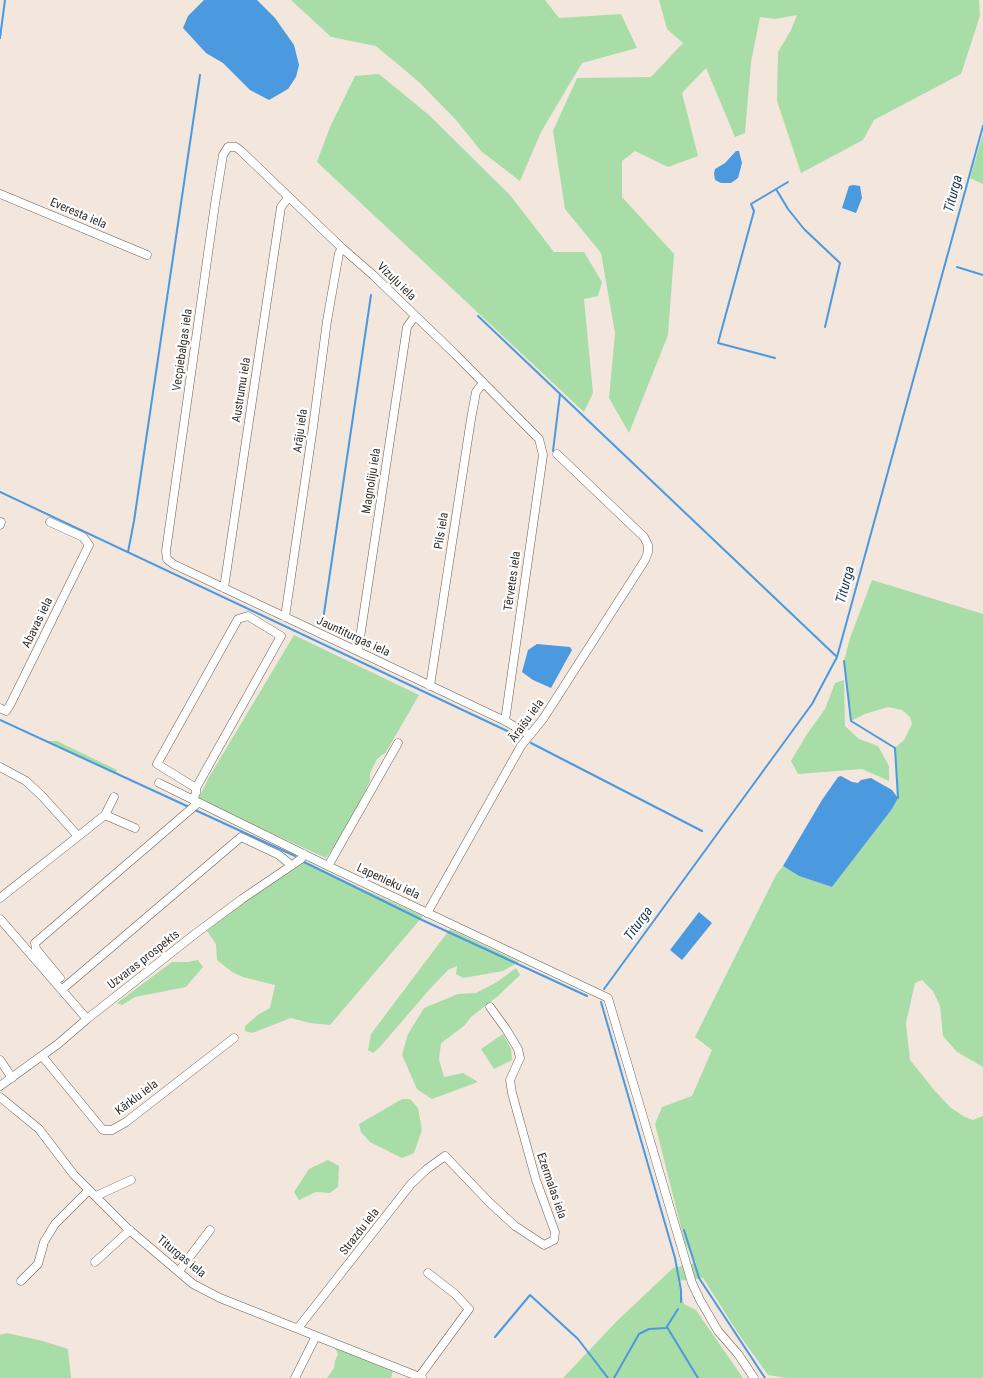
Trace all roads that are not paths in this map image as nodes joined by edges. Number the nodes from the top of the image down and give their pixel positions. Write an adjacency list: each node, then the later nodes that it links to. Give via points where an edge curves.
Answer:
1 (228, 147): 3 (street, Vizuļu iela, via 236,147); 11 (street, Vecpiebalgas iela, via 223,155 215,204)
2 (0, 194): 5 (street, Everesta iela)
3 (288, 198): 4 (street, Vizuļu iela); 12 (street, Austrumu iela, via 280,207)
4 (342, 248): 6 (street, Vizuļu iela); 13 (street, Arāju iela, via 327,320)
5 (147, 255)
6 (414, 316): 7 (street, Vizuļu iela); 14 (street, Magnoliju iela, via 407,327)
7 (483, 383): 8 (street, Vizuļu iela, via 536,435); 15 (street, Pils iela, via 476,392 471,419)
8 (541, 444): 17 (street, Tērvetes iela, via 543,455)
9 (557, 454): 18 (street, Āraišu iela, via 644,537 648,552)
10 (50, 522): 16 (street, Abavas iela, via 82,537 89,545)
11 (167, 559): 12 (street, Jauntiturgas iela)
12 (224, 588): 13 (street, Jauntiturgas iela)
13 (285, 617): 14 (street, Jauntiturgas iela)
14 (358, 651): 15 (street, Jauntiturgas iela)
15 (430, 686): 17 (street, Jauntiturgas iela)
16 (3, 710)
17 (505, 721): 18 (street, Jauntiturgas iela)
18 (530, 735): 32 (street, Āraišu iela)
19 (398, 743): 30 (street)
20 (0, 767): 27 (street, via 26,781)
21 (158, 783): 24 (street, Lapenieku iela)
22 (196, 788): 22 (street, via 281,636 248,616 238,619 157,764); 24 (street)
23 (114, 796): 25 (street)
24 (195, 801): 28 (street, Lapenieku iela); 34 (street, via 35,943 36,949)
25 (105, 815): 26 (street); 27 (street)
26 (135, 828)
27 (77, 835): 31 (street)
28 (304, 854): 29 (street, Uzvaras prospekts); 30 (street, Lapenieku iela)
29 (291, 864): 35 (street, via 241,837); 37 (street, Uzvaras prospekts)
30 (328, 866): 32 (street, Lapenieku iela)
31 (0, 898)
32 (427, 913): 58 (street, Lapenieku iela, via 608,998 692,1283 718,1331)
33 (0, 919): 37 (street)
34 (60, 978)
35 (66, 986)
36 (490, 1007): 44 (street, Ezermalas iela, via 518,1050 520,1058 510,1080 512,1093 536,1180 555,1232 554,1240 544,1244 515,1226)
37 (87, 1019): 39 (street, Uzvaras prospekts)
38 (234, 1038): 39 (street, Kārklu iela, via 112,1130 104,1130)
39 (42, 1056): 41 (street, Uzvaras prospekts)
40 (0, 1060): 41 (street)
41 (12, 1078): 42 (street, Uzvaras prospekts)
42 (0, 1086)
43 (0, 1097): 46 (street, Titurgas iela, via 38,1129)
44 (445, 1156): 54 (street, Strazdu iela, via 411,1184)
45 (131, 1180): 47 (street)
46 (89, 1190): 47 (street, Titurgas iela); 53 (street, via 55,1224 44,1242 38,1264)
47 (96, 1196): 48 (street, Titurgas iela)
48 (130, 1230): 50 (street); 51 (street, Titurgas iela)
49 (210, 1230): 51 (street)
50 (95, 1262)
51 (179, 1271): 54 (street, Titurgas iela, via 193,1284 220,1298)
52 (428, 1273): 56 (street, via 469,1309)
53 (20, 1281)
54 (298, 1328): 55 (street, Titurgas iela)
55 (316, 1336): 56 (street, Titurgas iela); 57 (street)
56 (421, 1377)
57 (295, 1378)
58 (754, 1378)

